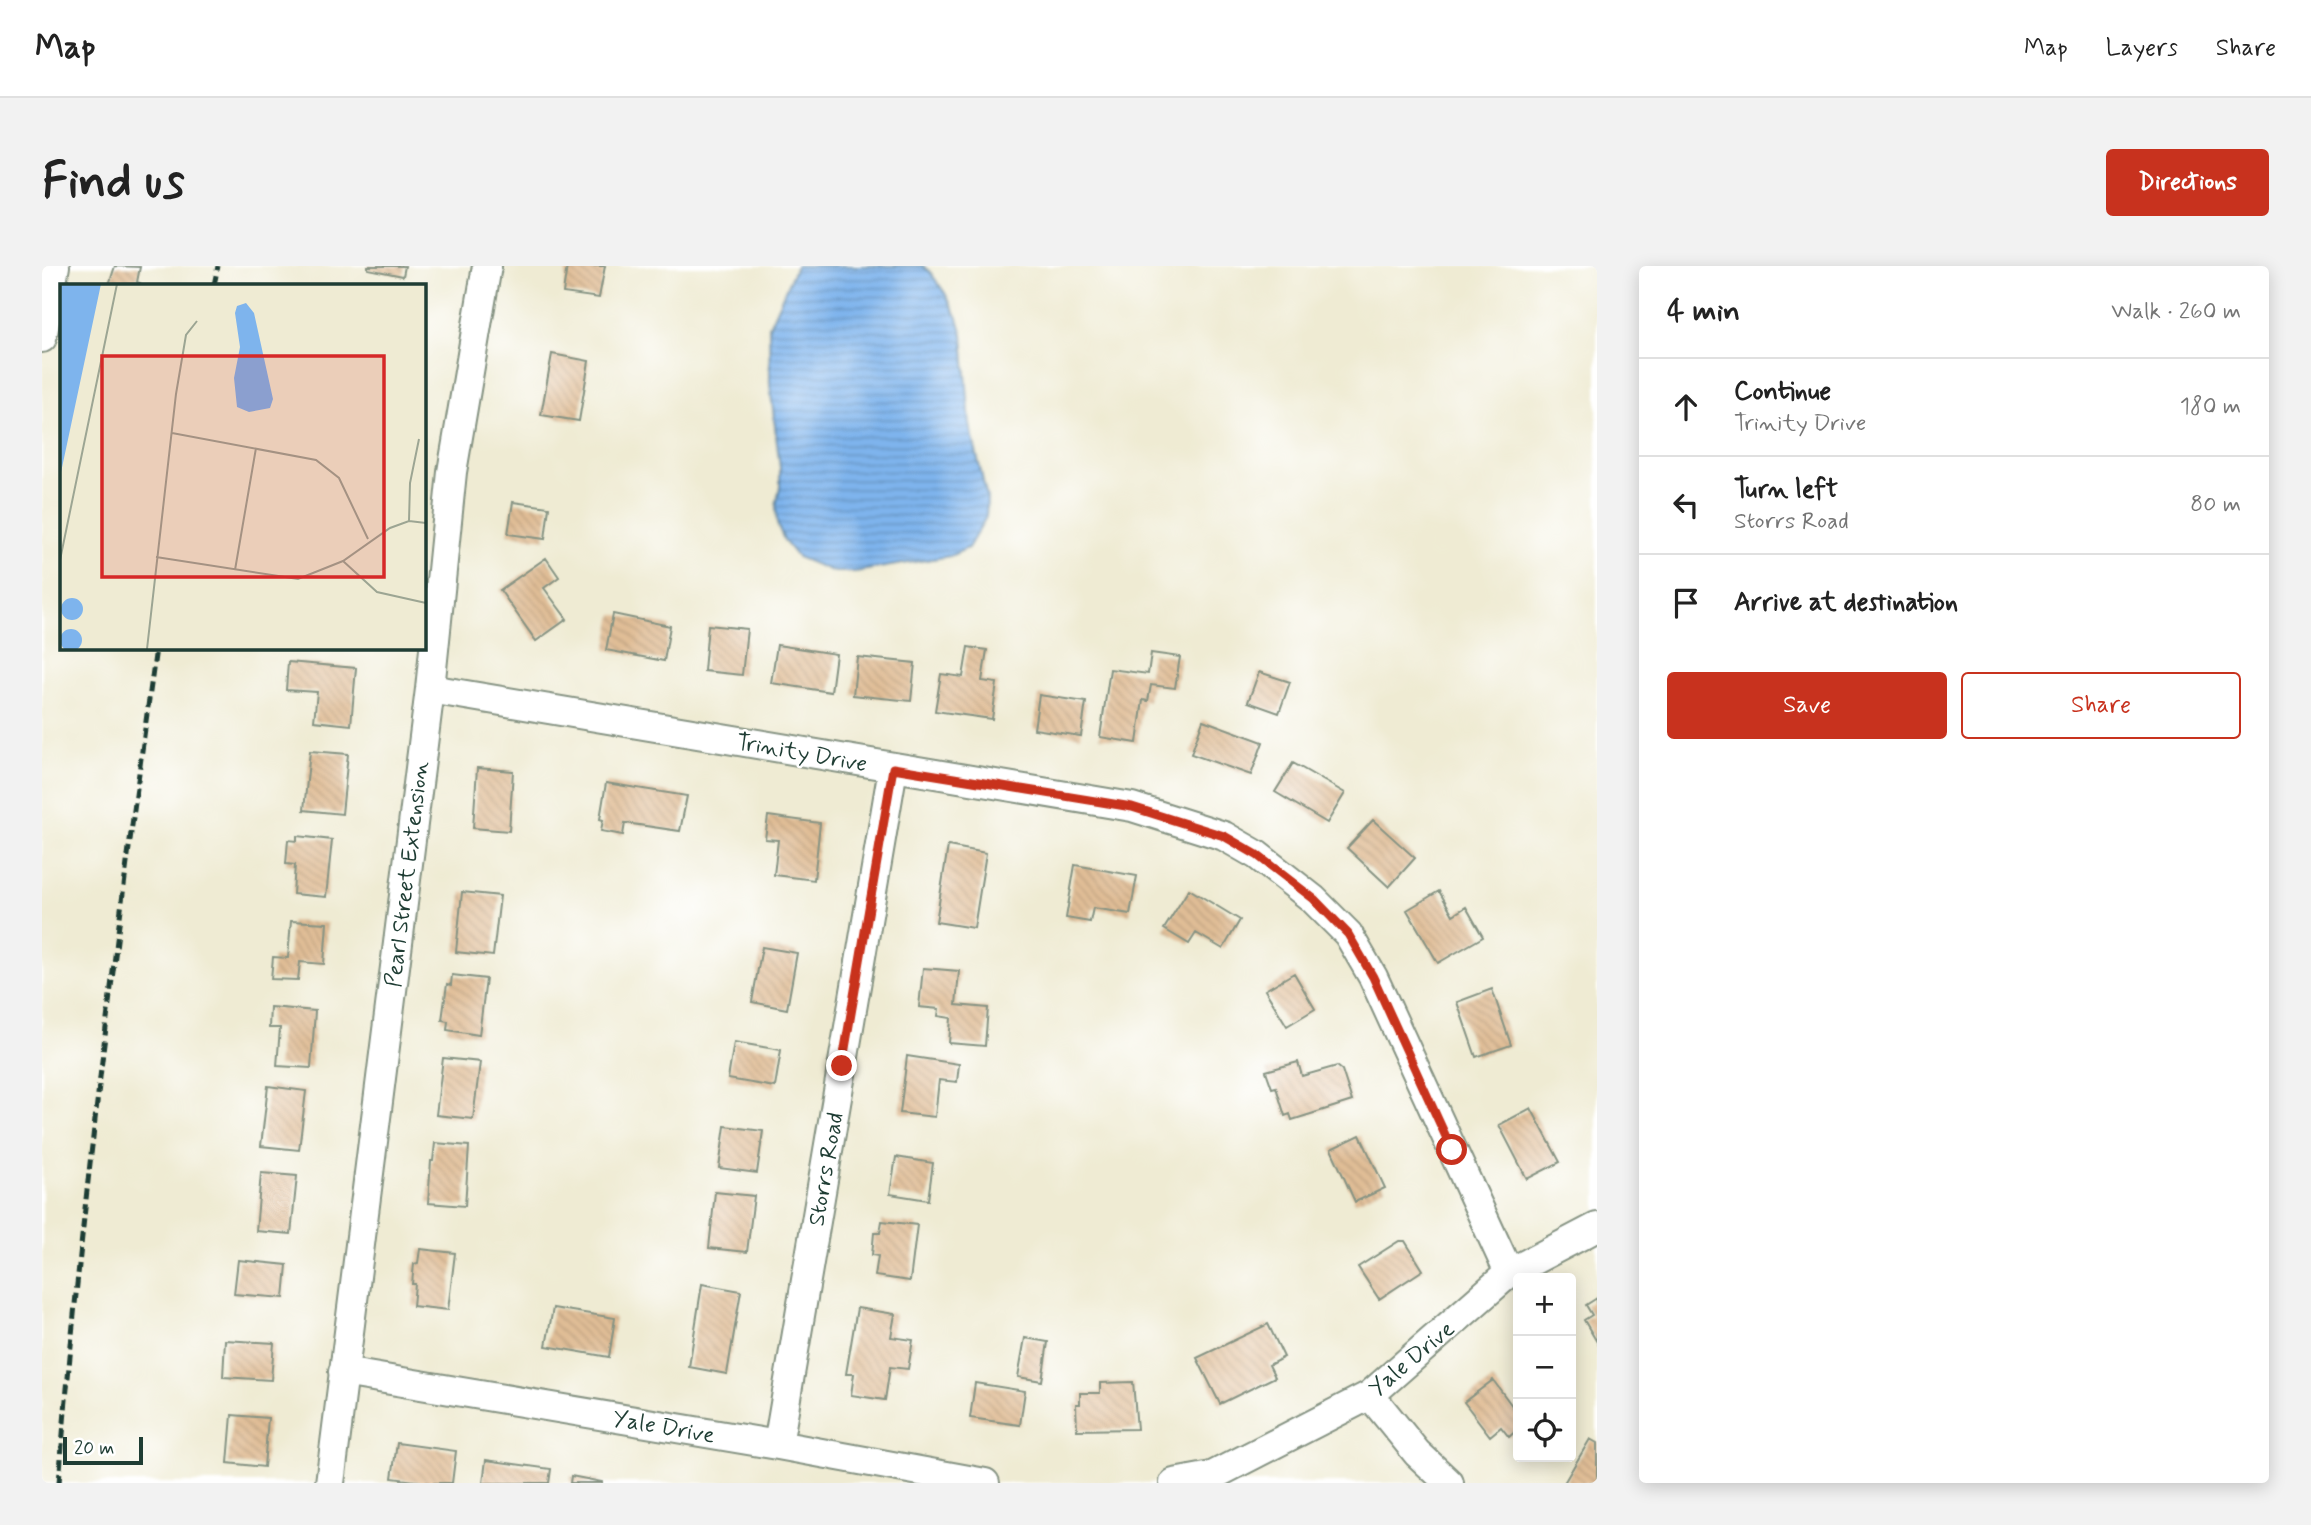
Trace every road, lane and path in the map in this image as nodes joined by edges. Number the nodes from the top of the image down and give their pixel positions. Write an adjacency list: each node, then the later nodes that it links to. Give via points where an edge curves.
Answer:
1 (55, 266): 3 (street)
2 (487, 266): 4 (street, Pearl Street Extension, via 452,472)
3 (42, 338)
4 (430, 689): 5 (street, Trinity Drive); 8 (street, Pearl Street Extension)
5 (893, 768): 7 (street, Trinity Drive, via 1132,807 1224,836 1285,875 1348,934 1373,977); 10 (street, Storrs Road)
6 (1597, 1227): 7 (street, Yale Drive)
7 (1509, 1273): 9 (street, Yale Drive)
8 (343, 1372): 10 (street, Yale Drive); 11 (street, Pearl Street Extension)
9 (1370, 1395): 13 (street, Yale Drive, via 1212,1476); 14 (street, via 1417,1453)
10 (778, 1445): 12 (street, Yale Drive)
11 (330, 1483)
12 (985, 1483)
13 (1174, 1483)
14 (1449, 1483)

